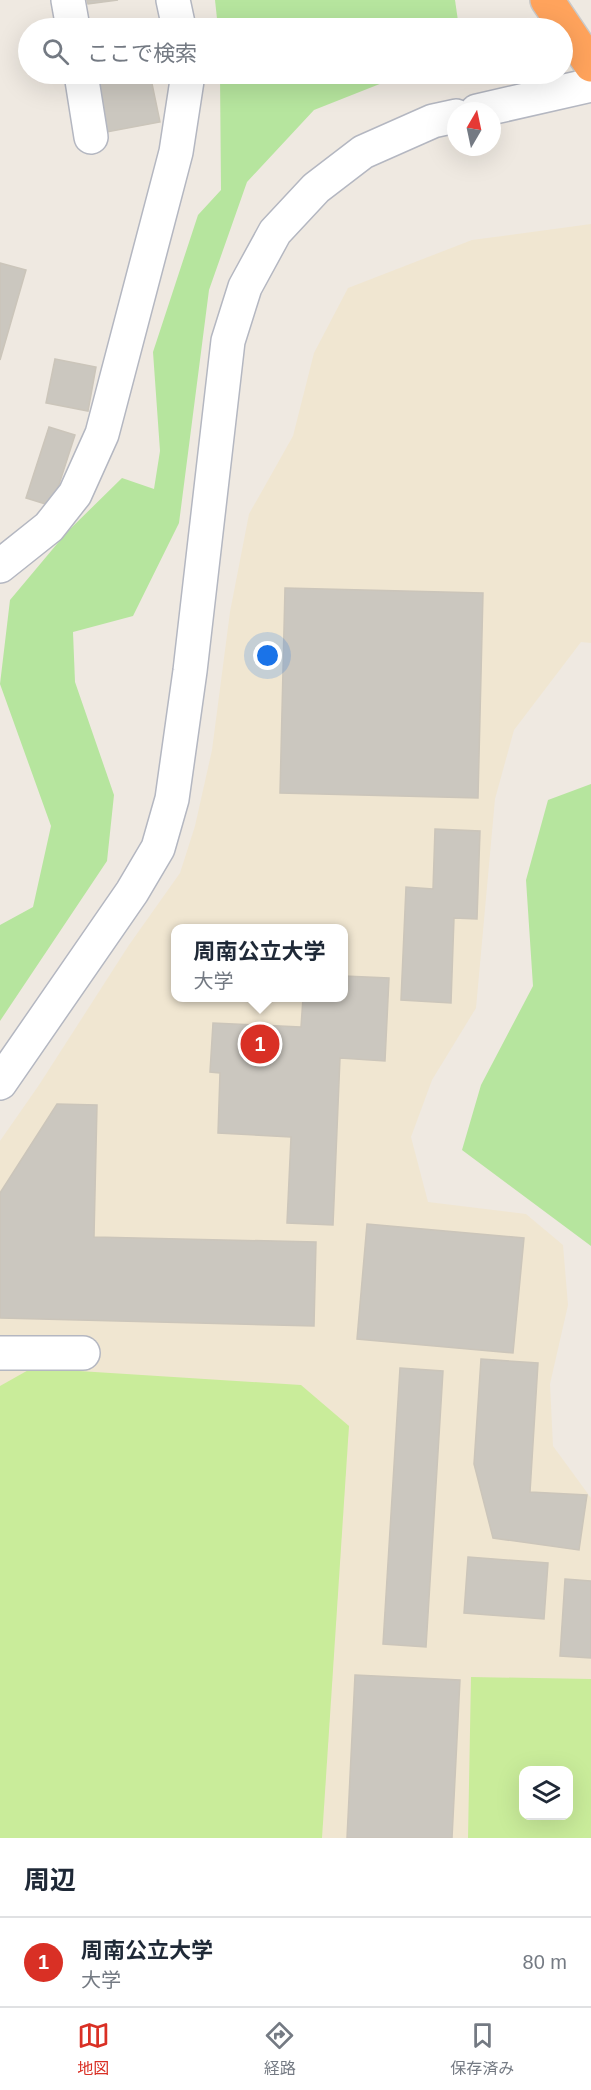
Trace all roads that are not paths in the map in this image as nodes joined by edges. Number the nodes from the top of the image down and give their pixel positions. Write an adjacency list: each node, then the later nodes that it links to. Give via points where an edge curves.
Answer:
1 (68, 0): 4 (street)
2 (173, 0): 5 (street)
3 (547, 0): 6 (highway)
4 (71, 18)
5 (176, 18)
6 (559, 18)
7 (573, 38): 8 (highway)
8 (591, 65)
9 (83, 84): 14 (street)
10 (186, 84): 15 (street, via 176,152 102,434 75,494 49,527)
11 (591, 86): 12 (street)
12 (501, 105)
13 (447, 118): 16 (street, via 363,153 316,188 275,232 245,287 228,341 190,671 172,799 161,838 132,892)
14 (91, 136)
15 (0, 566)
16 (0, 1083)
17 (0, 1353): 18 (street)
18 (83, 1353)

